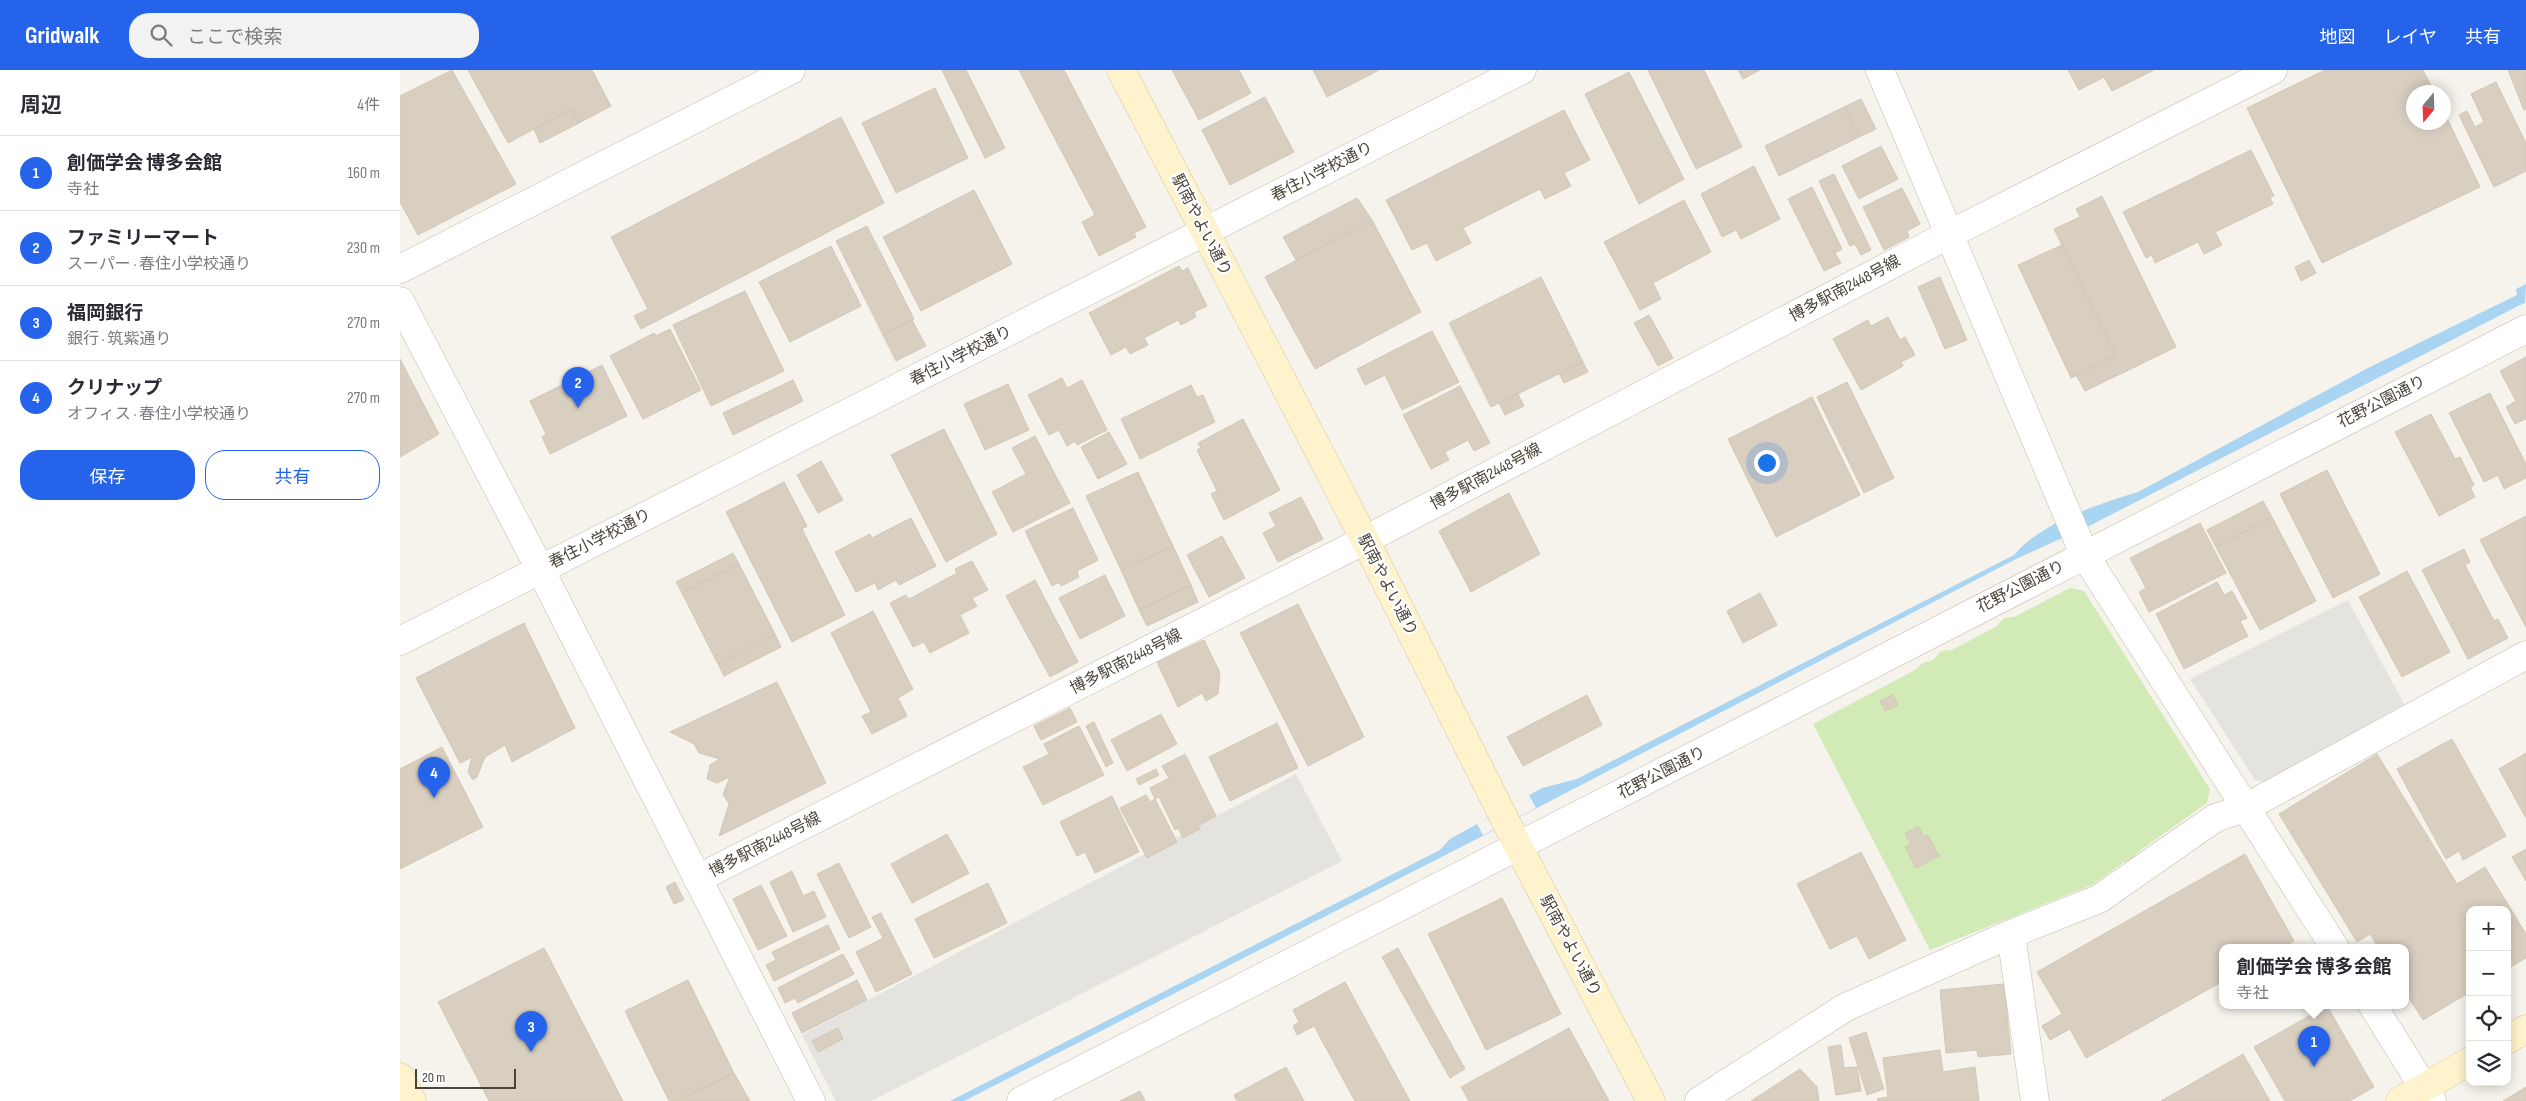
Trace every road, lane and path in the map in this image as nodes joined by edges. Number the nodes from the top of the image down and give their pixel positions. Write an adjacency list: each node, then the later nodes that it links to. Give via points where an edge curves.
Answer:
1 (791, 70): 8 (street)
2 (1121, 70): 6 (street, 駅南やよい通り)
3 (1522, 70): 6 (street, 春住小学校通り)
4 (1880, 70): 7 (street)
5 (2273, 70): 7 (street, 博多駅南2448号線)
6 (1204, 232): 11 (street, 駅南やよい通り); 13 (street, 春住小学校通り)
7 (1950, 234): 11 (street, 博多駅南2448号線); 12 (street)
8 (400, 269)
9 (400, 301): 13 (street)
10 (2526, 329): 12 (street, 花野公園通り)
11 (1365, 540): 17 (street, 駅南やよい通り); 18 (street, 博多駅南2448号線)
12 (2084, 554): 16 (street); 17 (street, 花野公園通り)
13 (540, 569): 14 (street, 春住小学校通り); 18 (street)
14 (400, 641)
15 (2526, 655): 16 (street)
16 (2245, 808): 19 (street, via 2215,818 2099,899); 20 (street)
17 (1518, 848): 29 (street, 花野公園通り); 30 (street, 駅南やよい通り)
18 (697, 880): 28 (street)
19 (2011, 934): 31 (street, via 1846,1007); 32 (street)
20 (2332, 944)
21 (2374, 1009): 26 (street)
22 (2526, 1029): 23 (street)
23 (2511, 1038)
24 (2466, 1064): 26 (street)
25 (400, 1077): 27 (street)
26 (2428, 1094): 33 (street)
27 (412, 1101)
28 (811, 1101)
29 (1021, 1101)
30 (1651, 1101)
31 (1699, 1101)
32 (2034, 1101)
33 (2400, 1101)

